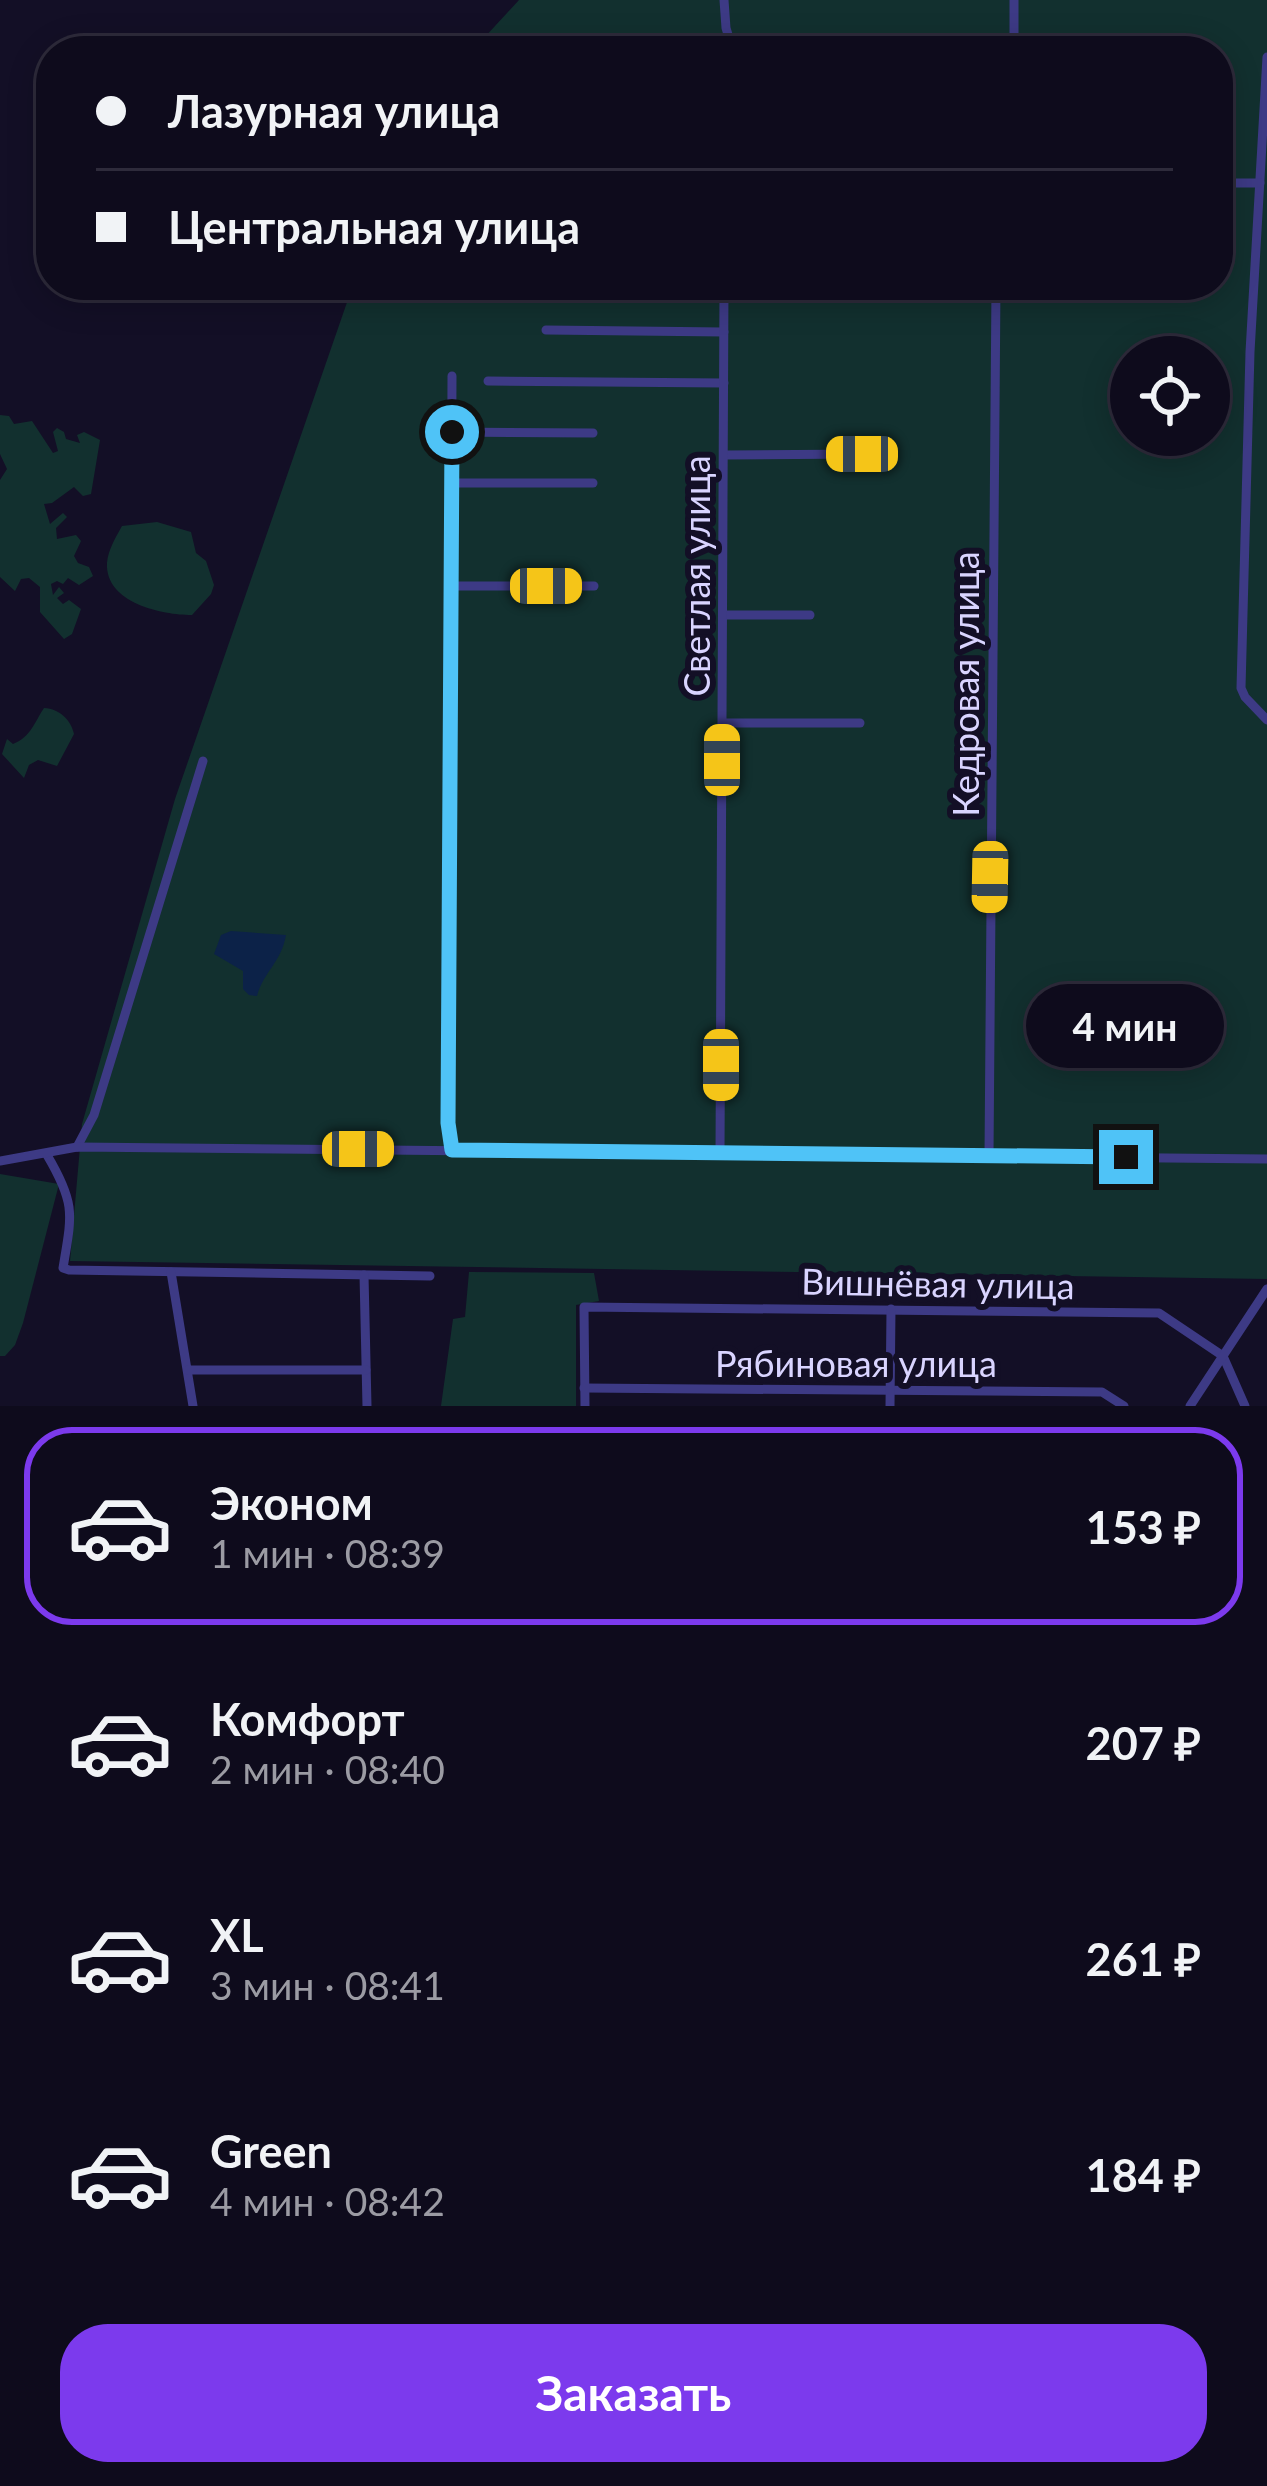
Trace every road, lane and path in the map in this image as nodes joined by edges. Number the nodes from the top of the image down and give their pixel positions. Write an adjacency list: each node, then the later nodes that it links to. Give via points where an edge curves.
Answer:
1 (724, 0): 3 (street)
2 (1014, 0): 4 (street)
3 (728, 36)
4 (1014, 36)
5 (1267, 57): 7 (street)
6 (1233, 183): 7 (street)
7 (1260, 183): 25 (street, via 1241,688)
8 (724, 300): 11 (street, Светлая улица)
9 (997, 300): 33 (street, Кедровая улица)
10 (546, 330): 11 (street)
11 (724, 332): 14 (street, Светлая улица)
12 (452, 376): 15 (street)
13 (488, 381): 14 (street)
14 (724, 383): 17 (street, Светлая улица)
15 (452, 432): 16 (street); 19 (street)
16 (593, 433)
17 (724, 454): 18 (street); 23 (street, Светлая улица)
18 (862, 454)
19 (452, 482): 20 (street); 21 (street)
20 (593, 483)
21 (451, 586): 22 (street); 30 (street)
22 (594, 586)
23 (723, 615): 24 (street); 26 (street, Светлая улица)
24 (810, 615)
25 (1267, 720)
26 (722, 723): 27 (street); 31 (street, Светлая улица)
27 (860, 723)
28 (202, 761): 29 (street, via 94,1115)
29 (72, 1148): 30 (street); 32 (street)
30 (452, 1150): 31 (street)
31 (720, 1154): 33 (street)
32 (47, 1155): 35 (street); 36 (street, via 69,1191 63,1268)
33 (989, 1155): 34 (street)
34 (1267, 1159)
35 (0, 1161)
36 (171, 1272): 37 (street); 42 (street)
37 (364, 1274): 38 (street); 43 (street)
38 (430, 1276)
39 (1267, 1289): 41 (street)
40 (891, 1309): 41 (street, Вишнёвая улица, via 1159,1313); 44 (street, Вишнёвая улица, via 584,1307); 45 (street)
41 (1223, 1356): 51 (street); 52 (street)
42 (188, 1370): 43 (street); 46 (street)
43 (366, 1370): 47 (street)
44 (584, 1388): 45 (street, Рябиновая улица); 48 (street)
45 (890, 1390): 49 (street); 50 (street, Рябиновая улица, via 1102,1393)
46 (194, 1406)
47 (367, 1406)
48 (585, 1406)
49 (890, 1406)
50 (1124, 1406)
51 (1190, 1406)
52 (1245, 1406)

